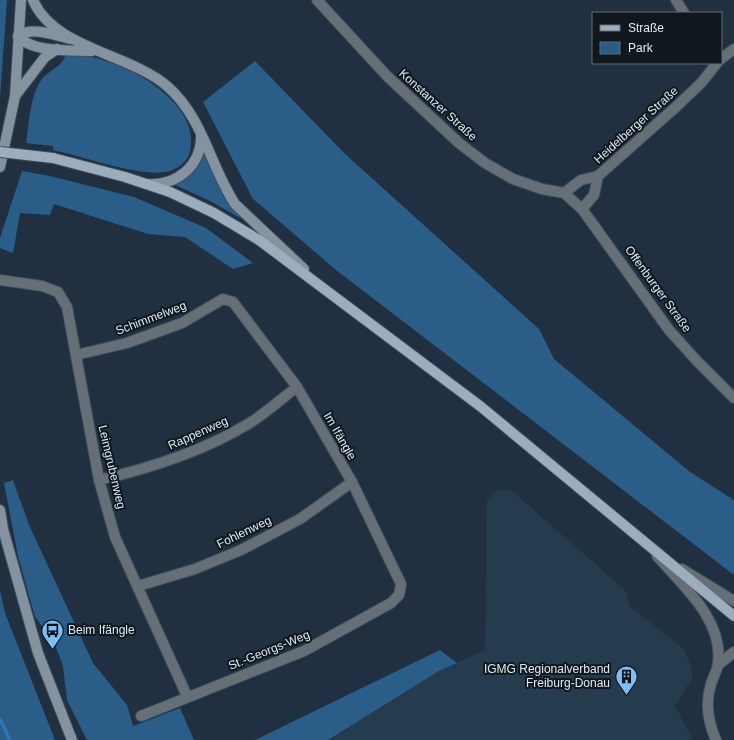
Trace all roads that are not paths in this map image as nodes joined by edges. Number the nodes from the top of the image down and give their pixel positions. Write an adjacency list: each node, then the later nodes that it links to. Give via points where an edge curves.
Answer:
1 (21, 0): 6 (main road)
2 (33, 0): 7 (main road, via 46,20)
3 (317, 0): 19 (street, Konstanzer Straße, via 387,76 459,143 485,163 513,179)
4 (676, 0): 5 (street)
5 (683, 12)
6 (18, 36): 7 (main road, via 30,31); 8 (main road, via 28,45); 13 (main road)
7 (77, 41): 10 (main road)
8 (57, 49): 10 (main road); 13 (main road, via 45,57)
9 (734, 49): 11 (street)
10 (97, 51): 14 (main road, via 146,72 166,86 183,103)
11 (722, 59)
12 (715, 64): 17 (street, Heidelberger Straße, via 702,82 677,106)
13 (15, 96): 16 (main road)
14 (201, 134): 18 (main road, via 200,151 186,172 168,182); 22 (main road, via 235,204)
15 (0, 152): 18 (main road, bridge, via 53,158)
16 (0, 167)
17 (598, 176): 19 (street, Heidelberger Straße, via 581,180); 20 (street, via 594,195)
18 (147, 184): 22 (main road, via 192,202 237,226)
19 (564, 193): 20 (street, Offenburger Straße)
20 (582, 209): 26 (street, Offenburger Straße, via 669,330)
21 (0, 280): 24 (street, Leimgrubenweg, via 42,286 58,292 67,307)
22 (325, 288): 30 (main road, via 480,406)
23 (233, 302): 24 (street, Schimmelweg, via 223,299 182,323 127,344); 25 (street, Im Ifängle)
24 (76, 355): 27 (street, Leimgrubenweg)
25 (297, 387): 27 (street, Rappenweg, via 249,424 199,449 148,468); 28 (street, Im Ifängle)
26 (734, 398)
27 (99, 480): 31 (street, Leimgrubenweg, via 115,537)
28 (352, 482): 31 (street, Fohlenweg, via 300,519 241,550 195,569); 32 (street, Im Ifängle, via 401,584)
29 (0, 510): 39 (main road, via 38,653)
30 (652, 550): 33 (street); 34 (main road); 36 (street, via 710,620 717,641)
31 (138, 586): 37 (street, Leimgrubenweg)
32 (399, 595): 37 (street, St.-Georgs-Weg, via 392,603 304,652)
33 (734, 601)
34 (734, 616)
35 (734, 652): 36 (street)
36 (718, 665): 40 (street, via 707,705 709,722)
37 (187, 696): 38 (street, St.-Georgs-Weg)
38 (141, 716)
39 (72, 740)
40 (716, 740)

